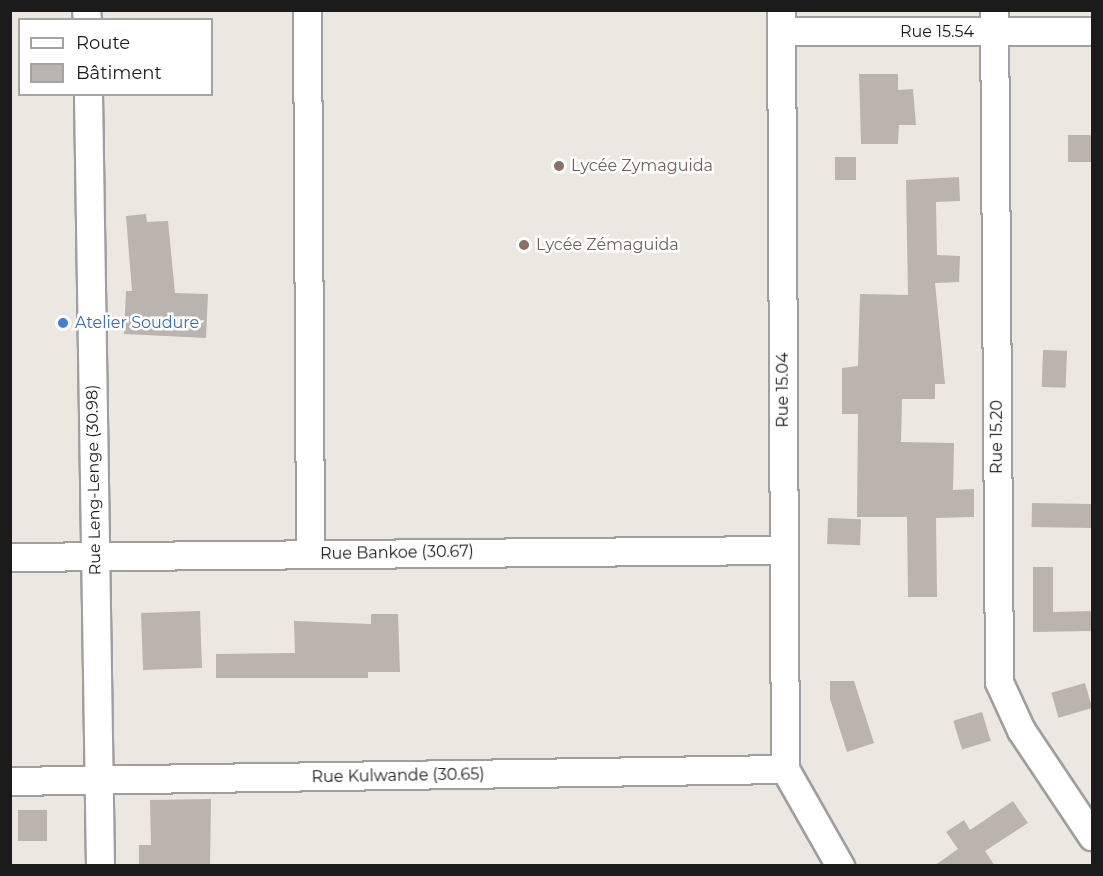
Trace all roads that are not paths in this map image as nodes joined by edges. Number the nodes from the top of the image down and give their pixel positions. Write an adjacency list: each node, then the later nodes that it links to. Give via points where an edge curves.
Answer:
1 (308, 10): 7 (street)
2 (781, 21): 3 (street, Rue 15.54); 6 (street, Rue 15.04)
3 (994, 21): 4 (street, Rue 15.54); 13 (street, Rue 15.20, via 999,682 1021,730)
4 (1092, 31)
5 (88, 96): 8 (street, Rue Leng-Lenge (30.98))
6 (784, 550): 7 (street, Rue Bankoe (30.67)); 10 (street, Rue 15.04)
7 (310, 554): 8 (street, Rue Bankoe (30.67))
8 (95, 556): 9 (street, Rue Bankoe (30.67)); 12 (street, Rue Leng-Lenge (30.98))
9 (10, 557)
10 (785, 770): 12 (street, Rue Kulwande (30.65)); 15 (street)
11 (10, 781): 12 (street, Rue Kulwande (30.65))
12 (98, 781): 14 (street, Rue Leng-Lenge (30.98))
13 (1092, 836)
14 (100, 866)
15 (840, 866)

